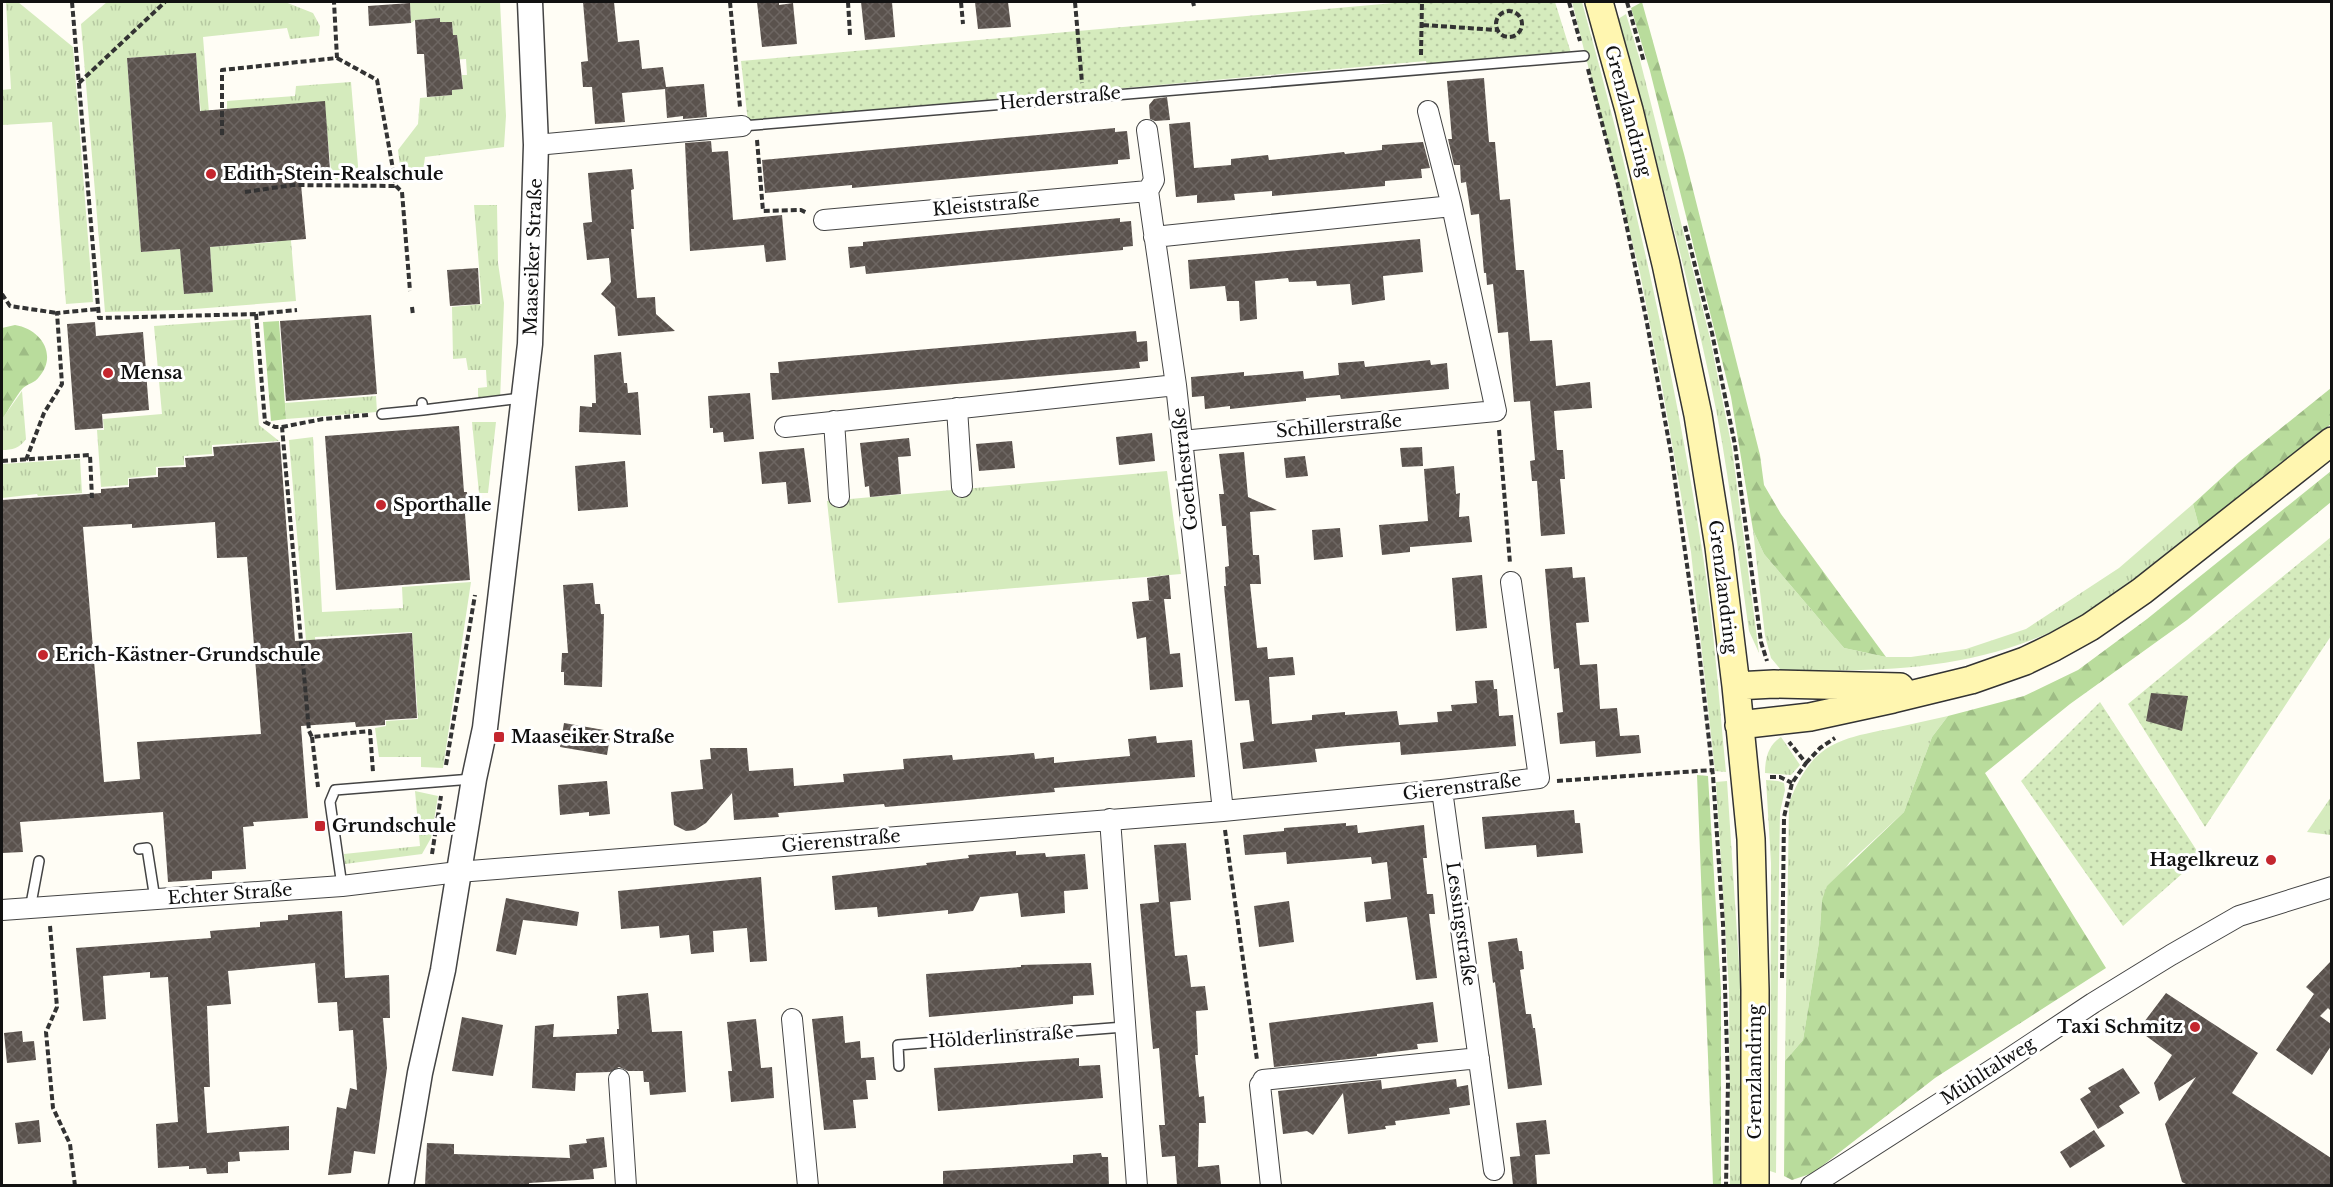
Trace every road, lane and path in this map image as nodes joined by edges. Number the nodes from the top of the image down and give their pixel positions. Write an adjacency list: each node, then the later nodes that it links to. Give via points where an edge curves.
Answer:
1 (72, 2): 17 (path)
2 (165, 2): 17 (path)
3 (334, 2): 16 (path)
4 (530, 2): 23 (street, Maaseiker Straße)
5 (730, 2): 20 (path)
6 (848, 2): 14 (path)
7 (962, 2): 11 (path)
8 (1075, 2): 18 (path)
9 (1569, 2): 15 (path)
10 (1599, 2): 55 (main road, Grenzlandring, via 1666,264 1698,415)
11 (963, 24)
12 (1423, 25): 13 (path)
13 (1497, 30): 13 (path, via 1509,37 1515,35 1520,31 1521,17 1509,10 1502,12 1497,17)
14 (850, 35)
15 (1584, 56): 18 (lane, Herderstraße); 58 (path, via 1618,185 1669,442)
16 (337, 58): 22 (path, via 222,70); 24 (path, via 378,80)
17 (78, 83): 33 (path)
18 (1083, 96): 20 (lane, Herderstraße)
19 (1428, 111): 27 (street)
20 (749, 125): 23 (street, Herderstraße); 28 (path, via 763,212 801,210)
21 (1147, 130): 25 (street, Goethestraße, via 1154,180)
22 (222, 135)
23 (536, 145): 39 (street, Maaseiker Straße, via 530,344)
24 (396, 186): 26 (path, via 293,185); 30 (path, via 402,192)
25 (1148, 191): 28 (street, Kleiststraße); 29 (street, Goethestraße)
26 (246, 192)
27 (1452, 206): 29 (street); 41 (street)
28 (824, 220)
29 (1154, 237): 38 (street, Goethestraße)
30 (410, 291)
31 (2, 294): 35 (path, via 10,306)
32 (412, 307): 37 (path)
33 (98, 309): 35 (path); 36 (path, via 99,318)
34 (297, 310): 36 (path)
35 (57, 313): 48 (path, via 62,384 44,413)
36 (256, 314): 45 (path, via 265,422)
37 (413, 315)
38 (1176, 385): 40 (street); 46 (street, Goethestraße)
39 (524, 398): 42 (lane, via 422,406); 60 (street, Maaseiker Straße, via 485,728)
40 (957, 408): 43 (street); 50 (street)
41 (1496, 411): 46 (street, Schillerstraße); 53 (path)
42 (382, 414): 45 (path)
43 (834, 422): 44 (street); 51 (street)
44 (785, 426)
45 (282, 427): 62 (path, via 309,731 312,737 370,732)
46 (1182, 441): 64 (street, Goethestraße)
47 (2331, 441): 56 (main road, via 2142,591 2090,627 2025,661)
48 (26, 460): 49 (path); 52 (path, via 90,455)
49 (2, 461)
50 (962, 487)
51 (839, 497)
52 (92, 498)
53 (1511, 582): 59 (street, Gierenstraße)
54 (477, 585): 61 (path)
55 (1736, 686): 56 (main road); 57 (main road, Grenzlandring)
56 (1937, 687): 57 (main road, via 1810,717)
57 (1739, 725): 89 (main road, Grenzlandring, via 1751,851)
58 (1712, 770): 59 (path, via 1561,781); 88 (path, via 1723,924 1728,1082)
59 (1539, 778): 63 (street, Gierenstraße)
60 (474, 779): 61 (lane); 68 (street, Maaseiker Straße)
61 (443, 781): 62 (lane); 69 (path)
62 (374, 786): 70 (lane, via 335,790 330,802)
63 (1443, 790): 64 (street, Gierenstraße); 77 (street, Lessingstraße)
64 (1223, 811): 65 (street, Gierenstraße); 80 (path)
65 (1110, 819): 68 (street, Gierenstraße); 76 (street)
66 (140, 849): 72 (lane, via 147,848)
67 (39, 861): 73 (lane)
68 (458, 872): 69 (street, Echter Straße); 83 (street, Maaseiker Straße, via 443,970)
69 (429, 876): 70 (street, Echter Straße)
70 (342, 886): 72 (street, Echter Straße)
71 (2331, 887): 90 (street, Mühltalweg, via 2239,916 2170,955)
72 (154, 899): 73 (street, Echter Straße)
73 (39, 908): 74 (street, Echter Straße); 82 (path, via 57,1007 46,1032 53,1108 70,1144)
74 (2, 910)
75 (792, 1019): 85 (street)
76 (1125, 1027): 78 (lane, Hölderlinstraße, via 898,1045); 86 (street)
77 (1479, 1058): 80 (street); 81 (street, Lessingstraße)
78 (899, 1066)
79 (619, 1079): 84 (street)
80 (1262, 1083): 87 (street)
81 (1494, 1170)
82 (75, 1185)
83 (400, 1185)
84 (626, 1185)
85 (808, 1185)
86 (1137, 1185)
87 (1271, 1185)
88 (1726, 1185)
89 (1755, 1185)
90 (1811, 1185)

